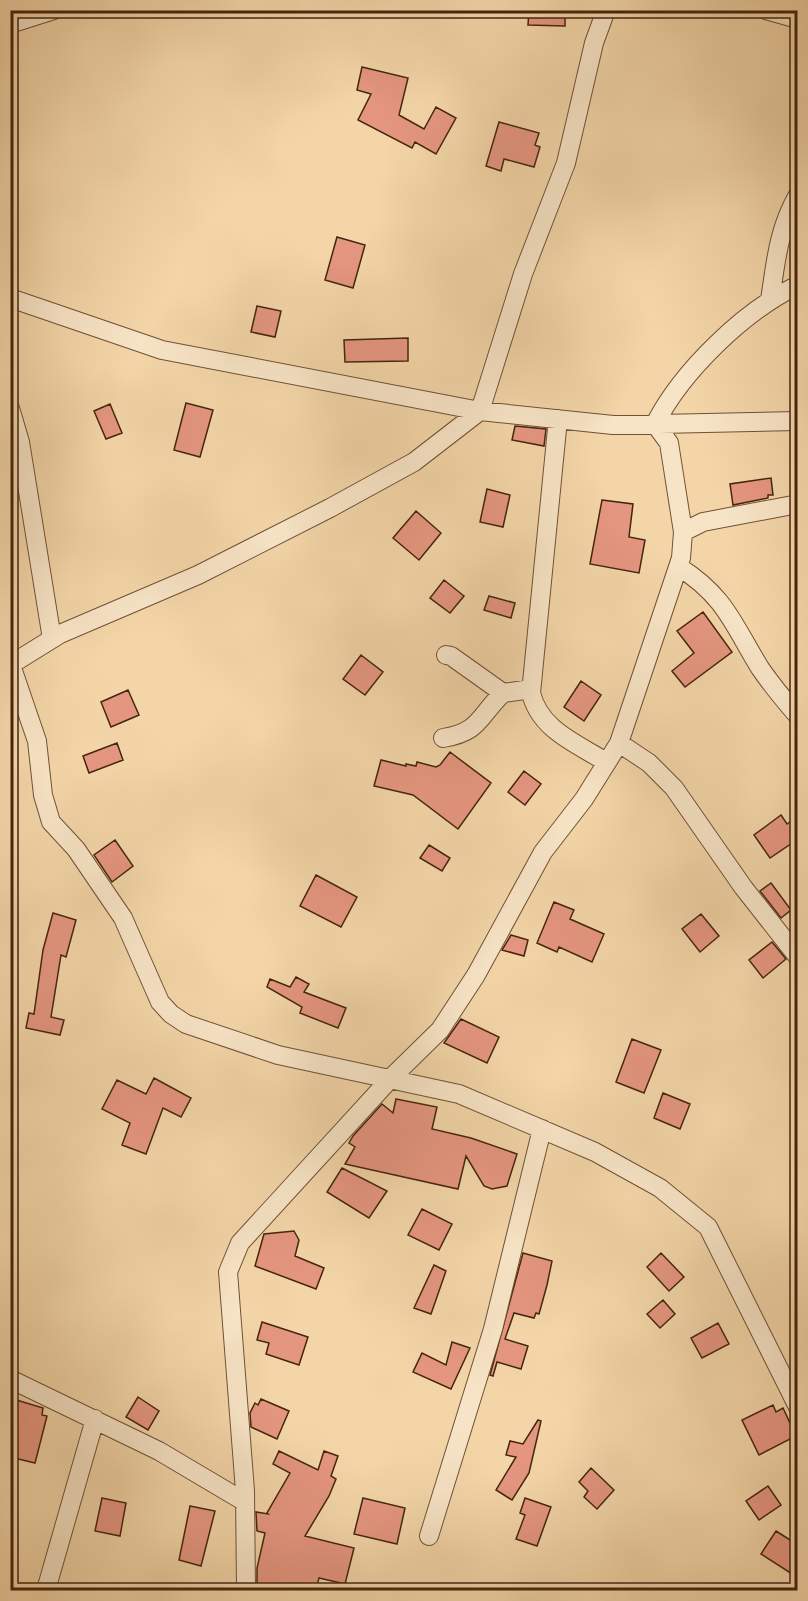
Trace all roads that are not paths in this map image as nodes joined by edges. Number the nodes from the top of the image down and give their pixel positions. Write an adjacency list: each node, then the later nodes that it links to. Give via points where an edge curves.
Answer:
1 (54, 10): 5 (street)
2 (606, 10): 11 (street, via 594,43 566,163 523,274)
3 (766, 10): 4 (street)
4 (798, 19)
5 (10, 24)
6 (798, 195): 9 (street, via 786,213 778,241)
7 (798, 285): 9 (street)
8 (10, 298): 11 (street, via 162,350)
9 (770, 300): 14 (street, via 695,367 666,402)
10 (10, 408): 18 (street, via 20,442)
11 (480, 411): 12 (street); 18 (street, via 414,462 330,508 198,575)
12 (558, 419): 14 (street, via 613,425); 21 (street)
13 (798, 421): 14 (street)
14 (656, 424): 16 (street, via 669,443)
15 (798, 504): 16 (street, via 703,522)
16 (683, 532): 17 (street)
17 (679, 567): 23 (street, via 722,602 761,670); 25 (street)
18 (52, 639): 20 (street)
19 (446, 655): 22 (street)
20 (11, 665): 28 (street, via 37,741 43,795 51,822 76,849 123,918 165,1008 186,1024 278,1055)
21 (531, 689): 22 (street); 26 (street, via 534,706 545,724)
22 (503, 693): 24 (street, via 475,727 463,735)
23 (798, 716)
24 (443, 738)
25 (619, 743): 26 (street); 27 (street, via 649,763 674,788 742,887)
26 (606, 762): 28 (street, via 584,799 543,852 476,975 440,1030)
27 (798, 957)
28 (391, 1078): 29 (street, via 459,1094); 33 (street, via 240,1243 228,1272)
29 (542, 1129): 31 (street, via 660,1188 708,1227); 34 (street, via 493,1329)
30 (10, 1379): 32 (street)
31 (798, 1407)
32 (95, 1419): 33 (street); 35 (street)
33 (245, 1502): 36 (street)
34 (429, 1536)
35 (46, 1590)
36 (246, 1590)

